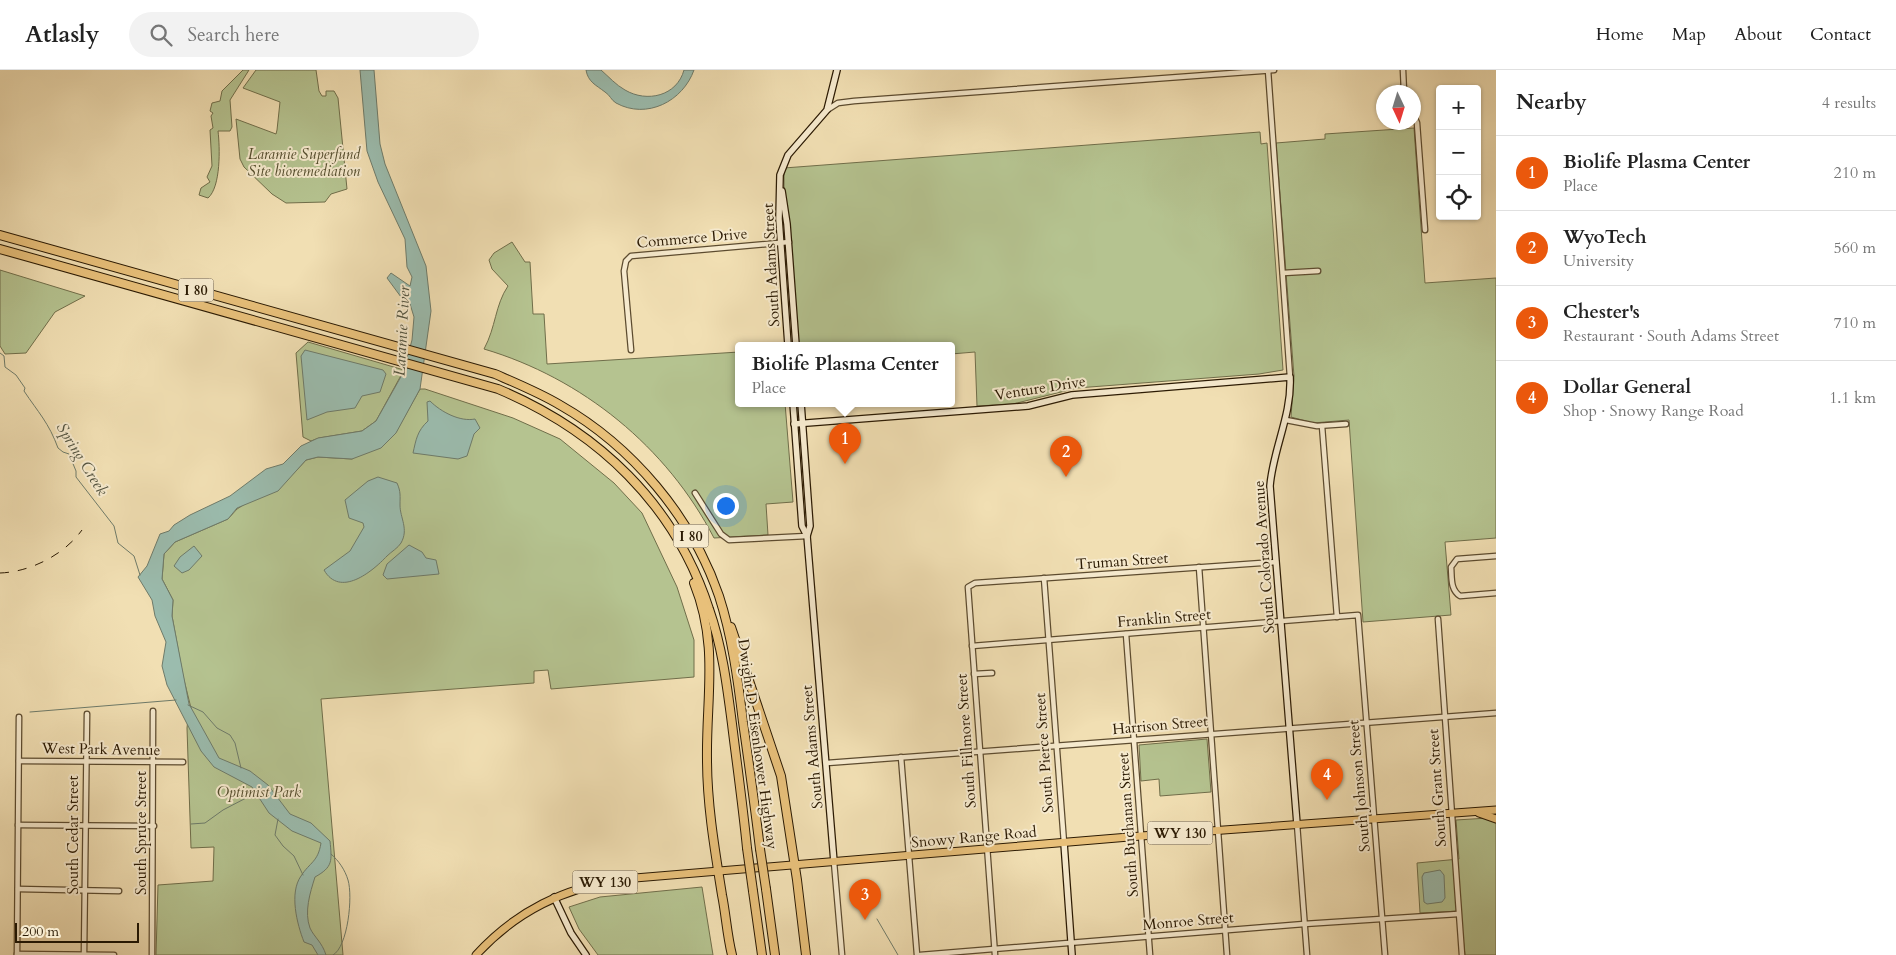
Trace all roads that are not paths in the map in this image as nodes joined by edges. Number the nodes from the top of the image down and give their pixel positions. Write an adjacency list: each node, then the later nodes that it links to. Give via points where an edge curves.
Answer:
1 (837, 70): 8 (street)
2 (1205, 70): 6 (street)
3 (1268, 70): 4 (street); 6 (street); 17 (street, South Colorado Avenue)
4 (1274, 70)
5 (1403, 70): 7 (street)
6 (1206, 77): 8 (street, via 854,101)
7 (1404, 85)
8 (827, 110): 10 (street, South Adams Street, via 784,161)
9 (1418, 130): 11 (street)
10 (780, 184): 13 (street, South Adams Street); 14 (street, South Adams Street)
11 (1425, 230)
12 (0, 235): 38 (highway, Dwight D. Eisenhower Highway / I 80, via 496,374 530,389 590,424 642,471 683,522)
13 (788, 242): 14 (street, Commerce Drive); 19 (street, South Adams Street)
14 (781, 243): 18 (street, South Adams Street); 20 (street, Commerce Drive, via 640,253 628,258 624,270)
15 (0, 249): 29 (highway, Dwight D. Eisenhower Highway / I 80, via 498,389 572,426)
16 (1318, 270): 17 (street)
17 (1283, 273): 21 (street, South Colorado Avenue)
18 (788, 342)
19 (796, 342)
20 (631, 350)
21 (1290, 376): 24 (street, South Colorado Avenue); 25 (street, Venture Drive, via 1072,395 1028,406)
22 (792, 407): 26 (street, South Adams Street)
23 (801, 407): 25 (street, South Adams Street)
24 (1286, 420): 28 (street); 33 (street, South Colorado Avenue, via 1270,486)
25 (802, 423): 26 (street, Venture Drive); 31 (street, South Adams Street, via 810,526)
26 (794, 424): 31 (street, South Adams Street, via 802,526)
27 (1346, 424): 28 (street)
28 (1322, 426): 40 (street)
29 (625, 471): 82 (highway, via 682,554 705,623 711,670 707,780); 101 (highway, Dwight D. Eisenhower Highway / I 80, bridge, via 679,540 709,608 728,696)
30 (695, 493): 31 (street, via 721,534 729,540)
31 (807, 536): 65 (street, South Adams Street)
32 (1496, 556): 37 (street, via 1457,559 1451,567 1452,588 1456,594)
33 (1276, 562): 34 (street, Truman Street); 42 (street, South Colorado Avenue)
34 (1199, 568): 35 (street, Truman Street); 43 (street)
35 (1044, 578): 36 (street, Truman Street); 45 (street, South Pierce Street)
36 (970, 586): 46 (street, South Fillmore Street, via 967,591)
37 (1496, 593)
38 (719, 597): 81 (highway, via 781,776); 102 (highway, Dwight D. Eisenhower Highway / I 80, bridge, via 739,687)
39 (1358, 615): 40 (street, Franklin Street); 54 (street, South Johnson Street)
40 (1337, 617): 42 (street, Franklin Street)
41 (1438, 620): 53 (street, South Grant Street)
42 (1281, 621): 43 (street, Franklin Street); 55 (street, South Colorado Avenue)
43 (1203, 627): 44 (street, Franklin Street); 56 (street)
44 (1126, 634): 45 (street, Franklin Street); 57 (street, South Buchanan Street)
45 (1048, 640): 46 (street, Franklin Street); 58 (street, South Pierce Street)
46 (972, 646): 48 (street, South Fillmore Street)
47 (992, 673): 48 (street)
48 (974, 674): 59 (street, South Fillmore Street)
49 (152, 711): 63 (street, South Spruce Street)
50 (1496, 713): 53 (street, Harrison Street)
51 (87, 714): 62 (street, South Cedar Street)
52 (19, 717): 61 (street)
53 (1444, 717): 54 (street, Harrison Street); 68 (street, South Grant Street)
54 (1366, 722): 55 (street, Harrison Street); 69 (street, South Johnson Street)
55 (1289, 728): 56 (street, Harrison Street); 71 (street, South Colorado Avenue)
56 (1211, 733): 57 (street, Harrison Street); 75 (street)
57 (1134, 740): 58 (street, Harrison Street); 76 (street, South Buchanan Street)
58 (1056, 746): 59 (street, Harrison Street); 77 (street, South Pierce Street)
59 (979, 752): 60 (street, Harrison Street); 78 (street, South Fillmore Street)
60 (901, 758): 65 (street, Harrison Street); 79 (street)
61 (19, 761): 62 (street, West Park Avenue); 72 (street)
62 (86, 761): 63 (street, West Park Avenue); 73 (street, South Cedar Street)
63 (154, 762): 64 (street, West Park Avenue); 74 (street, South Spruce Street)
64 (183, 762)
65 (827, 763): 80 (street, South Adams Street)
66 (1496, 810): 67 (main road, Snowy Range Road / WY 130)
67 (1476, 812): 68 (main road, Snowy Range Road / WY 130); 70 (main road, WY 130)
68 (1452, 813): 69 (main road, Snowy Range Road / WY 130); 87 (street, South Grant Street)
69 (1374, 819): 71 (main road, Snowy Range Road / WY 130); 88 (street, South Johnson Street)
70 (1496, 819)
71 (1297, 824): 75 (main road, Snowy Range Road / WY 130); 89 (street, South Colorado Avenue)
72 (18, 826): 73 (street); 83 (street)
73 (86, 826): 74 (street); 84 (street, South Cedar Street)
74 (154, 826): 97 (street, South Spruce Street)
75 (1218, 830): 76 (main road, Snowy Range Road / WY 130); 90 (street)
76 (1141, 836): 77 (main road, Snowy Range Road / WY 130); 91 (street, South Buchanan Street)
77 (1064, 843): 78 (main road, Snowy Range Road / WY 130); 92 (street, South Pierce Street)
78 (987, 850): 79 (main road, Snowy Range Road / WY 130); 93 (street, South Fillmore Street)
79 (910, 856): 80 (main road, Snowy Range Road / WY 130); 105 (street)
80 (834, 862): 81 (main road, Snowy Range Road / WY 130); 104 (street, South Adams Street)
81 (795, 865): 82 (main road, Snowy Range Road / WY 130); 103 (highway)
82 (718, 871): 86 (main road, Snowy Range Road / WY 130, via 607,882); 100 (highway)
83 (18, 889): 84 (street); 94 (street)
84 (85, 890): 85 (street); 95 (street, South Cedar Street)
85 (119, 891)
86 (554, 897): 98 (main road, Snowy Range Road / WY 130, via 510,922); 99 (street, via 571,933)
87 (1458, 914): 88 (street, Monroe Street); 111 (street, South Grant Street)
88 (1382, 918): 89 (street, Monroe Street); 110 (street, South Johnson Street)
89 (1304, 924): 90 (street, Monroe Street); 109 (street, South Colorado Avenue)
90 (1226, 931): 91 (street, Monroe Street); 108 (street)
91 (1148, 937): 92 (street, Monroe Street); 107 (street, South Buchanan Street)
92 (1072, 943): 93 (street, Monroe Street); 106 (street, South Pierce Street)
93 (994, 952): 105 (street, Monroe Street)
94 (17, 954): 95 (street)
95 (84, 955): 96 (street)
96 (114, 955)
97 (152, 955)
98 (476, 955)
99 (586, 955)
100 (732, 955)
101 (762, 955)
102 (775, 955)
103 (806, 955)
104 (842, 955)
105 (919, 955)
106 (1072, 955)
107 (1150, 955)
108 (1227, 955)
109 (1306, 955)
110 (1385, 955)
111 (1462, 955)

